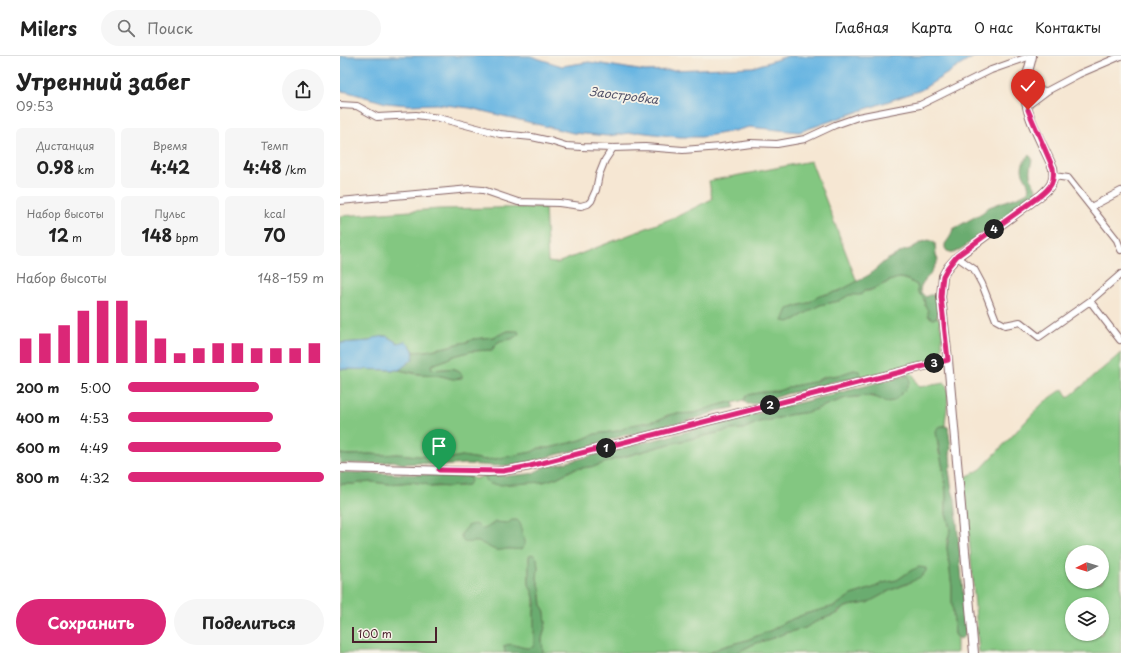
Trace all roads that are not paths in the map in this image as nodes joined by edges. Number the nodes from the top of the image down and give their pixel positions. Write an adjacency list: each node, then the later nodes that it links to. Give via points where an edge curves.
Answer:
1 (1031, 56): 3 (street); 7 (street, via 991,70 920,105 858,117 806,139 777,144 750,143 683,150)
2 (1121, 56): 4 (street)
3 (1025, 89): 4 (street); 6 (street)
4 (1047, 91): 6 (street)
5 (340, 105): 7 (street, via 357,106 377,117 416,115 439,118 500,134 550,140 566,146)
6 (1027, 106): 8 (street)
7 (613, 148): 10 (street, via 605,160 591,201 581,206 518,202 483,190 470,189)
8 (1054, 176): 11 (street, via 1068,178); 14 (street, via 1052,183 1040,196)
9 (1121, 191): 11 (street)
10 (340, 201)
11 (1091, 207): 12 (street)
12 (1119, 240): 13 (street)
13 (1121, 250)
14 (957, 256): 16 (street, via 974,268 996,320 1005,325 1020,322 1039,337); 18 (street, via 945,271 942,284 941,297)
15 (1121, 274): 16 (street)
16 (1090, 301): 17 (street)
17 (1120, 340)
18 (948, 360): 19 (street, via 503,471); 20 (street)
19 (340, 468)
20 (974, 653)

